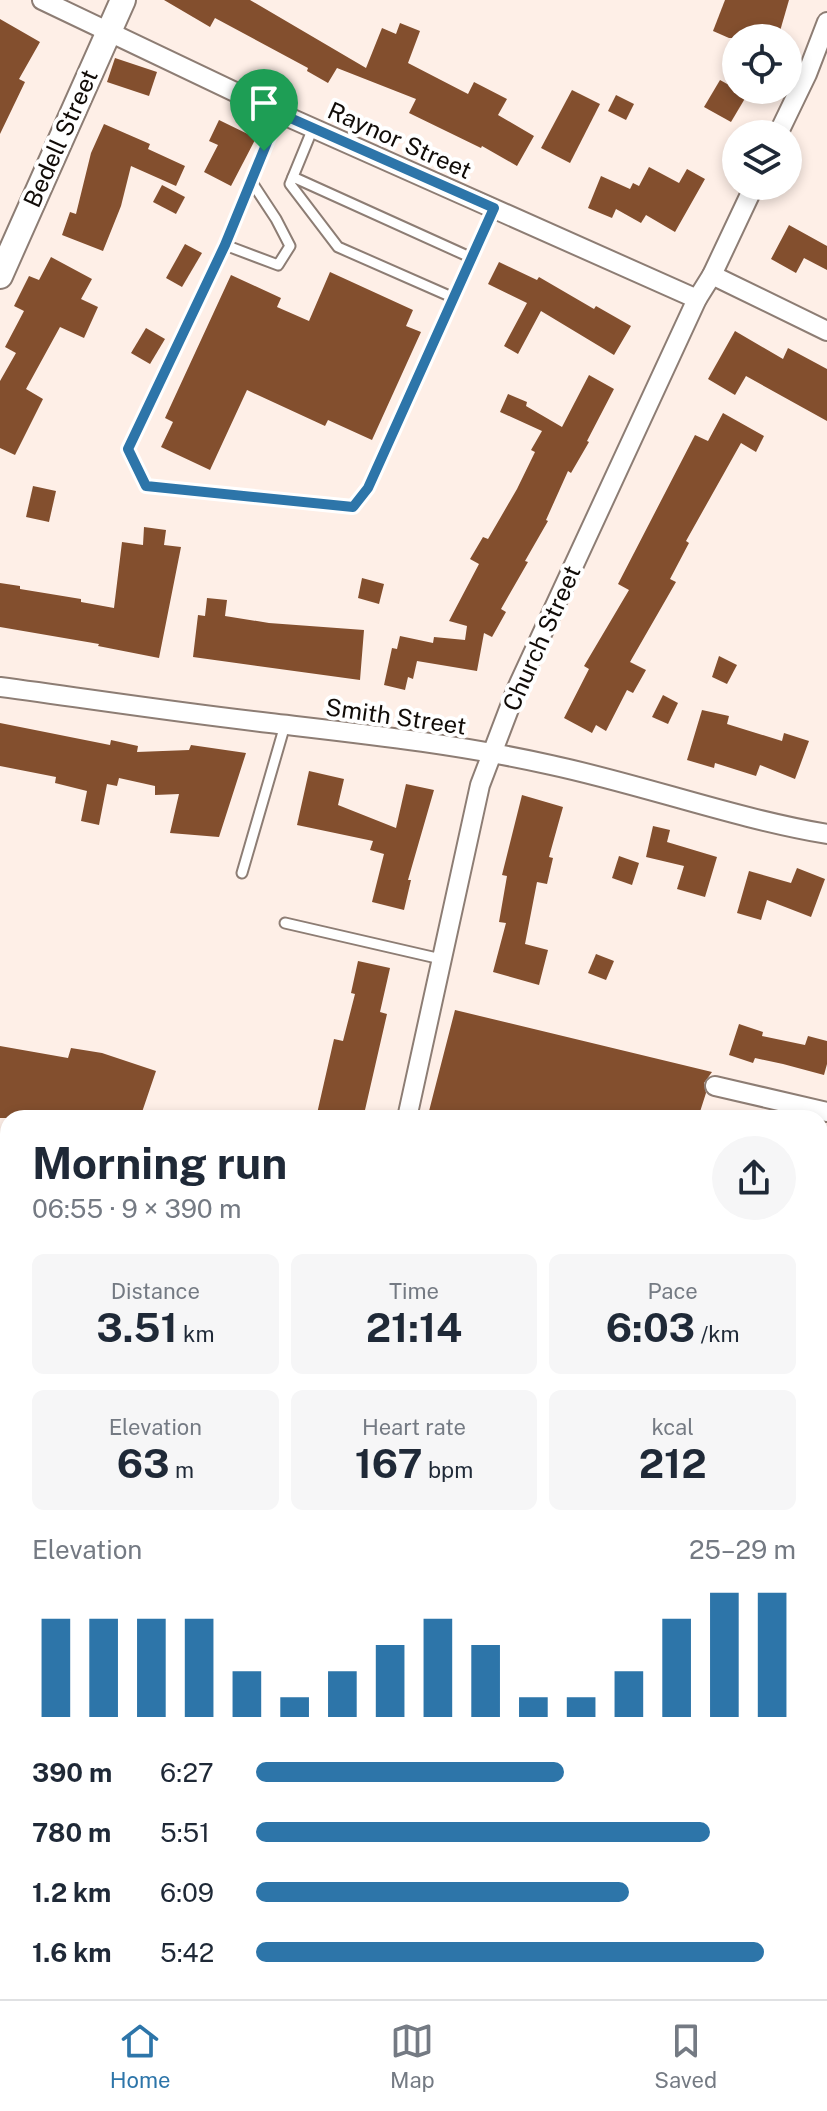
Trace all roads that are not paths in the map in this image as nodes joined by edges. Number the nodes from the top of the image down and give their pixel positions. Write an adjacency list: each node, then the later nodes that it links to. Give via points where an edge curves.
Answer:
1 (42, 0): 4 (street, Raynor Street)
2 (123, 0): 4 (street, Bedell Street)
3 (827, 22): 6 (street)
4 (108, 30): 5 (street, Raynor Street); 15 (street, Bedell Street)
5 (279, 113): 7 (street, Raynor Street); 9 (lane)
6 (785, 120)
7 (313, 128): 8 (lane); 11 (street, Raynor Street)
8 (293, 177): 13 (lane); 16 (lane, via 290,184 338,247)
9 (251, 181): 12 (lane); 12 (lane, via 290,246 278,265)
10 (747, 200): 14 (street, Church Street)
11 (494, 208): 13 (lane); 17 (street, Raynor Street)
12 (225, 245): 16 (lane, via 128,449 146,486 353,507 368,488)
13 (472, 258): 16 (lane)
14 (712, 275): 17 (street, Church Street); 18 (street)
15 (0, 276)
16 (454, 298)
17 (697, 299): 21 (street, Church Street, via 517,688)
18 (827, 331)
19 (0, 687): 20 (street, Smith Street)
20 (285, 725): 21 (street, Smith Street); 23 (lane)
21 (493, 754): 22 (street, Smith Street); 25 (street, Church Street, via 480,785)
22 (827, 834)
23 (242, 873)
24 (285, 923): 25 (lane)
25 (441, 959): 27 (street, Church Street)
26 (715, 1086): 28 (street)
27 (409, 1110)
28 (818, 1110)

